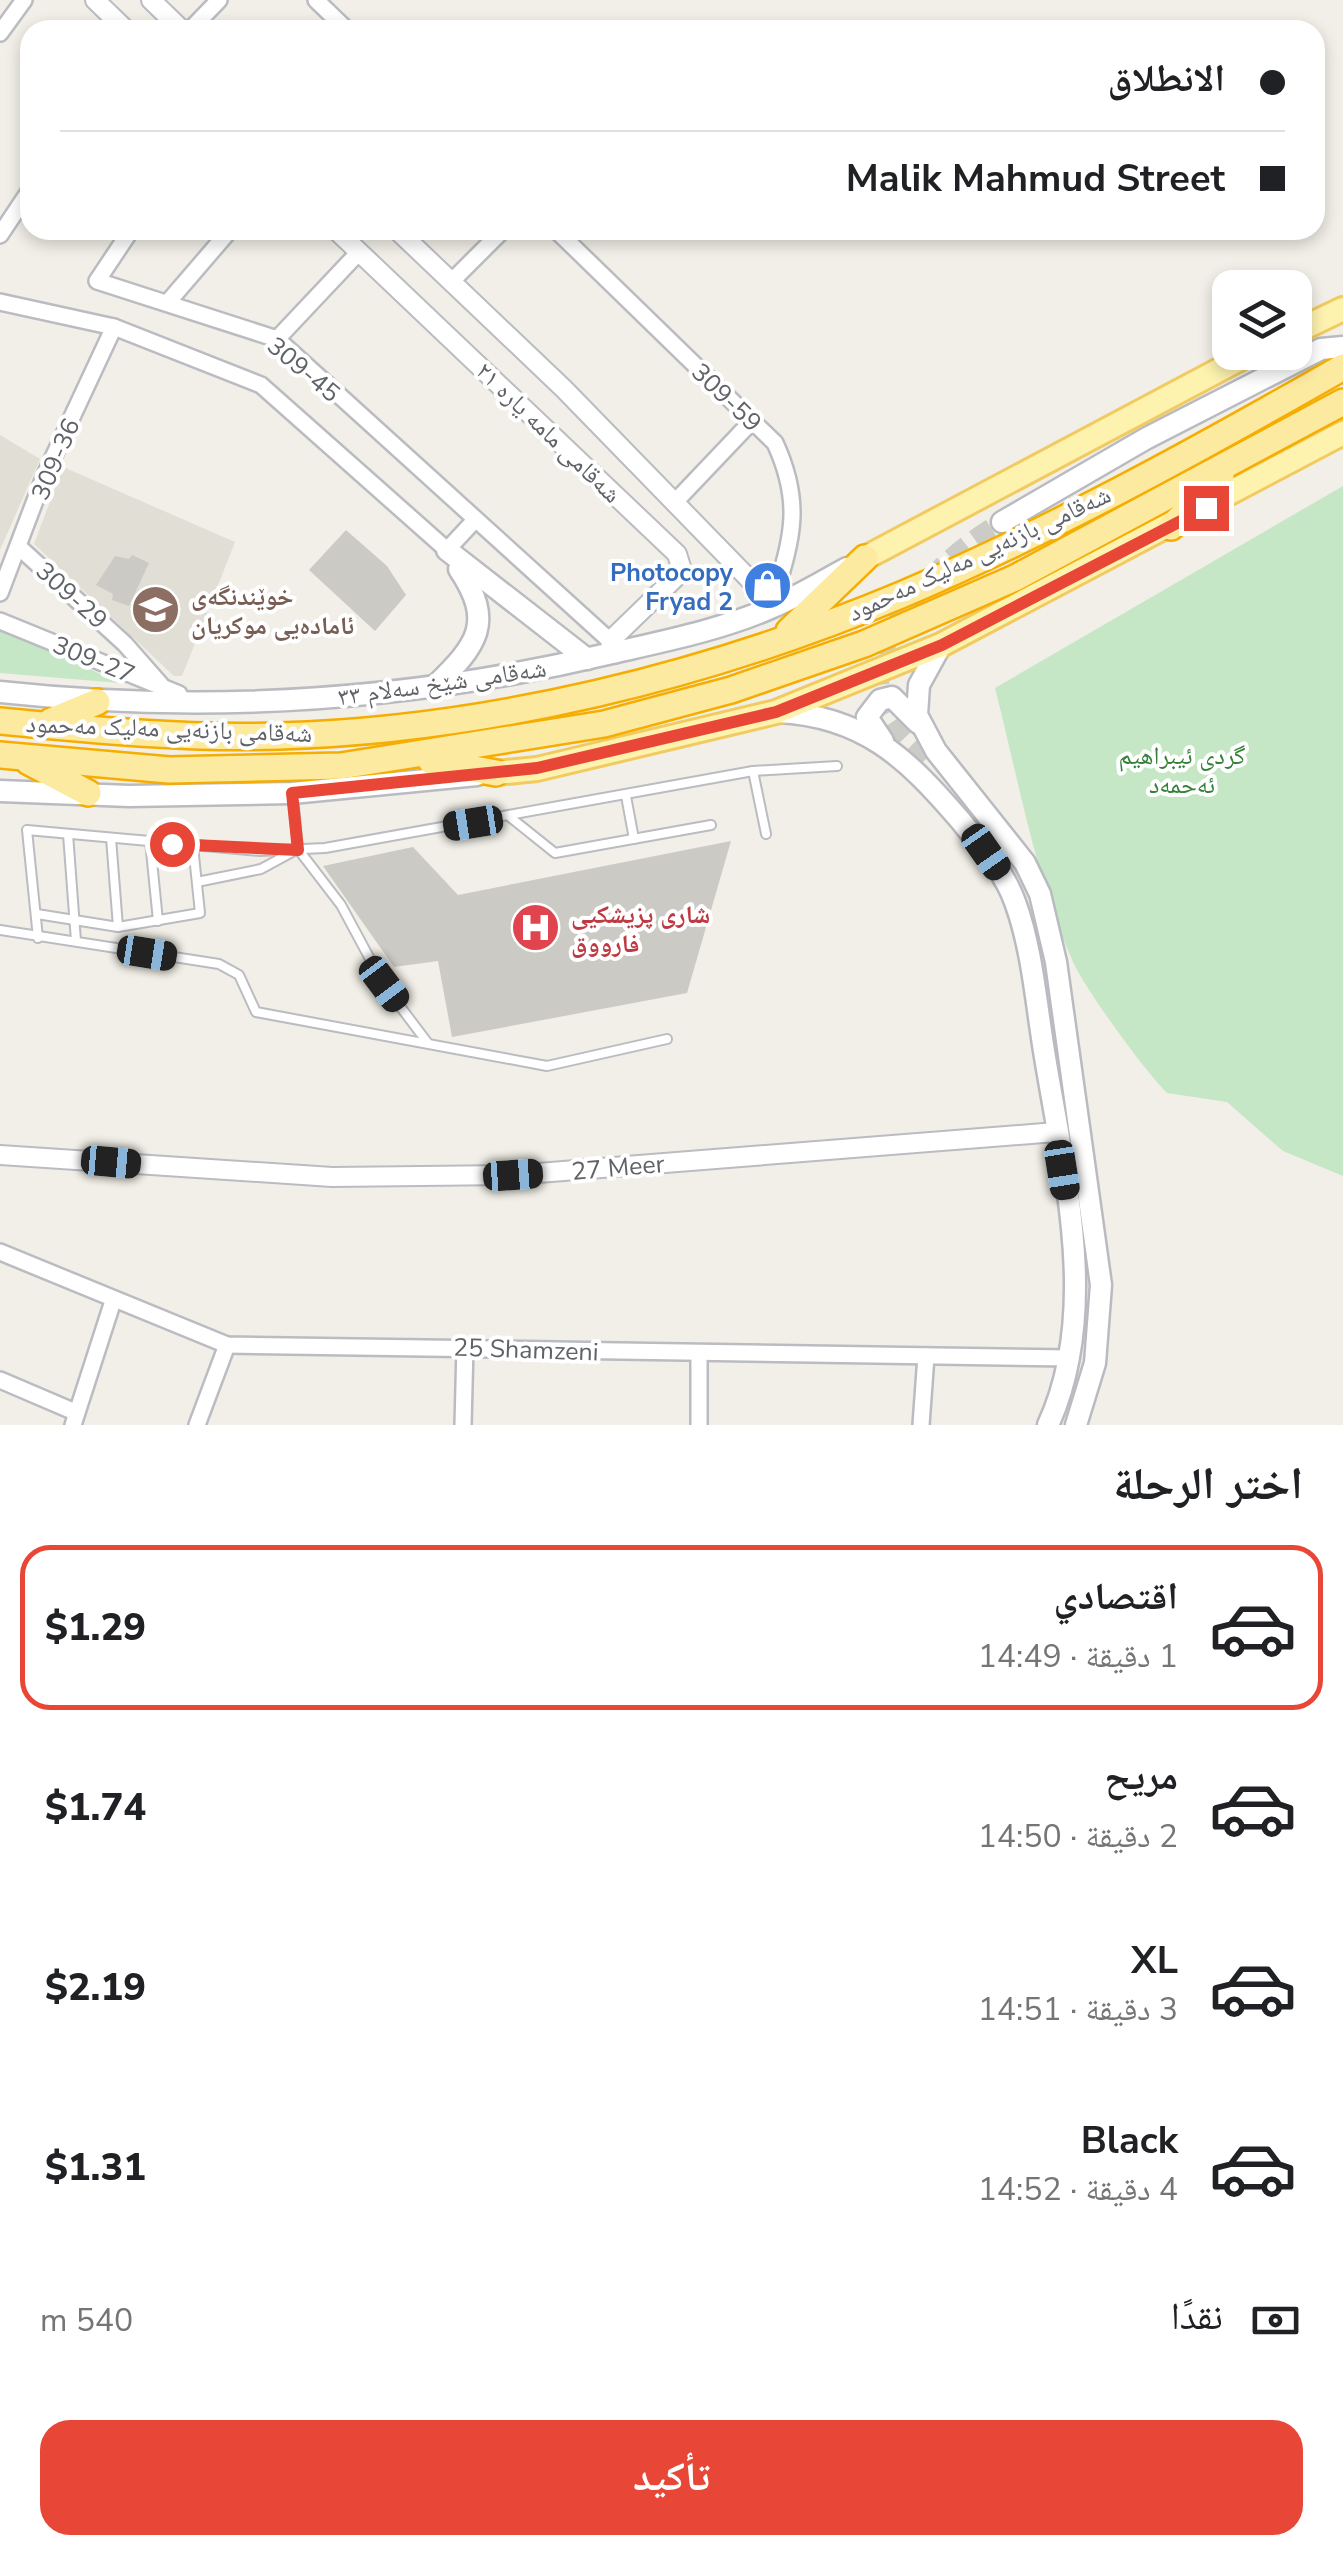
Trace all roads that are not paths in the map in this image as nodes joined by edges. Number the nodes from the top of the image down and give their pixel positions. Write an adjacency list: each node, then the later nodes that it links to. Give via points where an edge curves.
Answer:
1 (24, 0): 10 (street)
2 (95, 0): 6 (street)
3 (151, 0): 7 (street)
4 (219, 0): 8 (street)
5 (316, 0): 9 (street)
6 (116, 20)
7 (172, 20)
8 (200, 20)
9 (337, 20)
10 (0, 32)
11 (20, 205): 12 (street)
12 (0, 235)
13 (124, 240): 21 (street, 309-45, via 97,280)
14 (221, 240): 21 (street)
15 (346, 240): 19 (street, شەقامی مامە یارە ٢١)
16 (408, 240): 20 (street, شەقامی مامە یارە ٢١)
17 (493, 240): 20 (street)
18 (566, 240): 32 (street, 309-59)
19 (359, 252): 27 (street); 47 (street, شەقامی مامە یارە ٢١, via 677,554 676,577)
20 (452, 281): 35 (street, شەقامی مامە یارە ٢١)
21 (169, 301): 27 (street, 309-45)
22 (0, 302): 25 (street)
23 (1343, 308): 24 (main road)
24 (1312, 324)
25 (114, 327): 39 (street, 309-36, via 44,478); 40 (street, via 261,385)
26 (1343, 332): 28 (main road)
27 (276, 339): 36 (street, 309-45)
28 (1332, 348): 37 (main road, via 1147,438)
29 (1343, 367): 45 (highway, شەقامی بازنەیی مەلیک مەحمود, via 1212,442 989,554)
30 (1218, 370): 41 (main road)
31 (1343, 402): 34 (highway, شەقامی بازنەیی مەلیک مەحمود)
32 (752, 421): 35 (street); 43 (street, 309-59, via 775,442 790,477 794,512)
33 (1343, 434): 38 (main road)
34 (1241, 459): 38 (highway); 60 (highway, شەقامی بازنەیی مەلیک مەحمود, via 1015,578 864,644 604,724)
35 (674, 503): 43 (street, شەقامی مامە یارە ٢١)
36 (474, 522): 40 (street); 47 (street, 309-45)
37 (1002, 522)
38 (1172, 527): 46 (main road)
39 (20, 548): 42 (street, 309-36); 50 (street, 309-29, via 126,644)
40 (447, 550): 48 (main road); 49 (main road, via 474,592 480,622 471,648)
41 (865, 558): 43 (main road, شەقامی شێخ سەلام ٣٣); 45 (highway)
42 (0, 593)
43 (771, 608): 47 (main road, شەقامی شێخ سەلام ٣٣)
44 (0, 620): 50 (street, 309-27)
45 (782, 637): 56 (highway, شەقامی بازنەیی مەلیک مەحمود, via 600,691 360,731 275,736)
46 (942, 645): 54 (main road); 57 (main road, via 919,684)
47 (616, 646): 48 (main road, شەقامی شێخ سەلام ٣٣)
48 (587, 659): 49 (main road, شەقامی شێخ سەلام ٣٣)
49 (435, 686): 53 (main road, شەقامی شێخ سەلام ٣٣, via 296,703)
50 (164, 688): 53 (street, 309-27)
51 (0, 692): 52 (main road, شەقامی شێخ سەلام ٣٣)
52 (97, 702): 53 (main road, شەقامی شێخ سەلام ٣٣); 56 (highway)
53 (183, 703)
54 (776, 712): 58 (main road, via 818,714); 64 (main road)
55 (0, 720): 56 (highway, شەقامی بازنەیی مەلیک مەحمود)
56 (43, 725)
57 (922, 728): 58 (main road, via 903,704 892,697 880,700 866,716); 107 (main road, via 1025,863 1040,894 1056,962 1101,1285 1096,1363)
58 (891, 750): 90 (main road, via 970,832 1016,902)
59 (10, 756): 60 (highway, شەقامی بازنەیی مەلیک مەحمود, via 169,770); 67 (highway)
60 (411, 758): 64 (highway)
61 (926, 758): 93 (main road, via 971,810 1026,895 1067,1115 1076,1187)
62 (837, 766): 63 (lane)
63 (752, 771): 68 (lane); 72 (lane)
64 (496, 773): 66 (main road)
65 (0, 791): 67 (main road)
66 (292, 793): 67 (main road); 77 (lane)
67 (88, 794)
68 (626, 796): 69 (lane); 74 (lane)
69 (510, 817): 74 (lane, via 555,853); 77 (lane)
70 (711, 825): 74 (lane)
71 (68, 834): 73 (lane); 81 (lane, via 27,830); 82 (lane)
72 (766, 834)
73 (111, 838): 75 (lane); 84 (lane)
74 (634, 839)
75 (150, 841): 76 (lane); 83 (lane)
76 (194, 846): 78 (lane); 80 (lane)
77 (298, 850): 78 (lane); 79 (lane); 89 (lane, via 341,905 384,984)
78 (260, 851): 79 (lane)
79 (261, 869): 80 (lane)
80 (197, 882): 83 (lane, via 200,913)
81 (37, 914): 82 (lane); 86 (lane)
82 (76, 921): 84 (lane); 87 (lane)
83 (158, 921): 84 (lane)
84 (118, 927)
85 (0, 930): 86 (lane)
86 (38, 938): 87 (lane)
87 (76, 941): 89 (lane, via 226,966 239,975 256,1012)
88 (667, 1039): 89 (lane, via 546,1066)
89 (427, 1042)
90 (1056, 1132): 91 (street, 27 Meer, via 513,1175 332,1177); 93 (main road)
91 (0, 1155)
92 (0, 1252): 94 (street, 25 Shamzeni)
93 (1072, 1259): 99 (main road)
94 (113, 1301): 95 (street, 25 Shamzeni); 101 (street)
95 (227, 1345): 96 (street, 25 Shamzeni); 102 (street)
96 (465, 1346): 97 (street, 25 Shamzeni); 103 (street)
97 (699, 1354): 98 (street, 25 Shamzeni); 104 (street)
98 (926, 1356): 99 (street, 25 Shamzeni); 105 (street)
99 (1070, 1358): 106 (main road)
100 (0, 1380): 101 (street)
101 (74, 1418)
102 (198, 1425)
103 (463, 1425)
104 (699, 1425)
105 (922, 1425)
106 (1048, 1425)
107 (1076, 1425)

